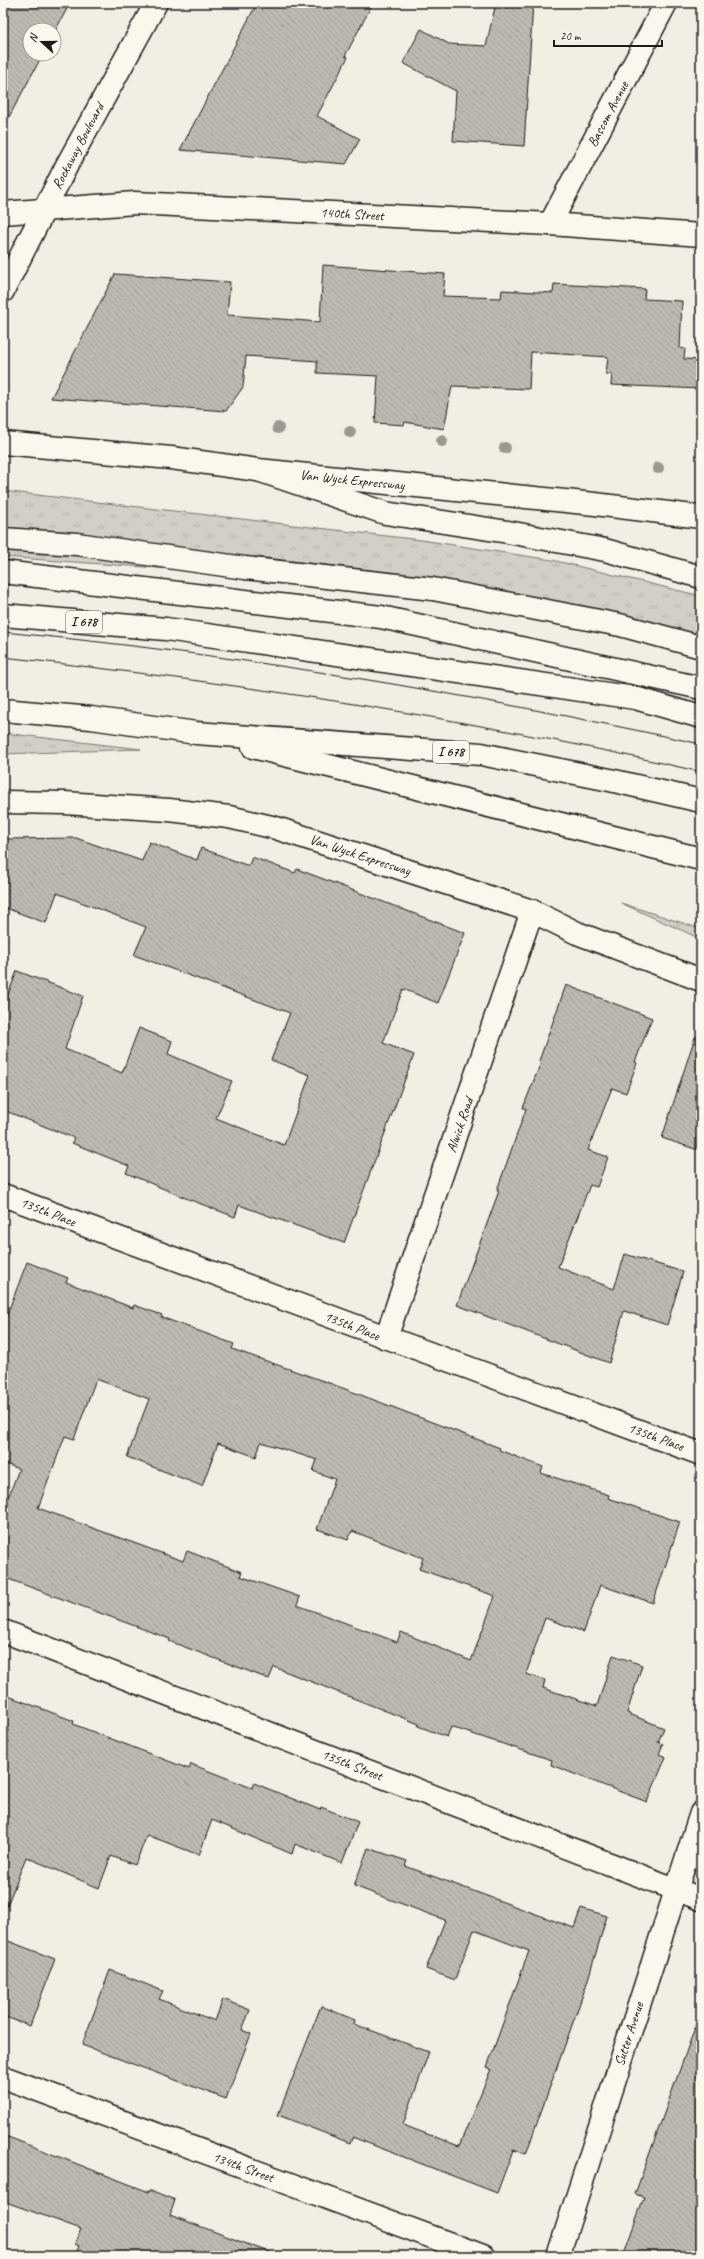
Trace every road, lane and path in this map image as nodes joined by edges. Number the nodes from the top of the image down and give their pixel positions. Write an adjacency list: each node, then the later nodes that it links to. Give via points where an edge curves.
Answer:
1 (156, 3): 3 (main road, Rockaway Boulevard)
2 (666, 3): 5 (main road, Bascom Avenue)
3 (44, 210): 4 (main road, 140th Street); 5 (main road, 140th Street, via 135,203); 7 (main road, Rockaway Boulevard)
4 (3, 213)
5 (550, 224): 6 (main road, 140th Street)
6 (701, 236)
7 (3, 291)
8 (3, 443): 9 (main road, Van Wyck Expressway, via 171,458)
9 (258, 470): 10 (main road, Van Wyck Expressway); 13 (main road, via 385,513 605,550)
10 (701, 517)
11 (3, 539): 15 (main road, via 76,544 244,568 433,589 620,626)
12 (3, 572): 16 (main road, via 381,617)
13 (701, 577)
14 (3, 615): 18 (main road, I 678, via 166,629 635,698)
15 (701, 647)
16 (701, 688)
17 (3, 710): 19 (main road, I 678, via 91,718)
18 (701, 717)
19 (196, 733): 20 (main road, I 678, via 481,754); 22 (main road)
20 (701, 801)
21 (3, 802): 23 (main road, Van Wyck Expressway, via 65,803 229,817 276,828)
22 (701, 859)
23 (532, 911): 24 (main road, Van Wyck Expressway, via 577,933); 26 (main road, Alwick Road)
24 (701, 980)
25 (3, 1195): 26 (main road, 135th Place)
26 (386, 1338): 27 (main road, 135th Place)
27 (701, 1454)
28 (3, 1631): 30 (main road, 135th Street)
29 (701, 1813): 30 (main road, Sutter Avenue)
30 (676, 1889): 31 (main road, 135th Street); 34 (main road, Sutter Avenue)
31 (701, 1899)
32 (3, 2077): 33 (main road, 134th Street)
33 (483, 2256)
34 (558, 2256)

